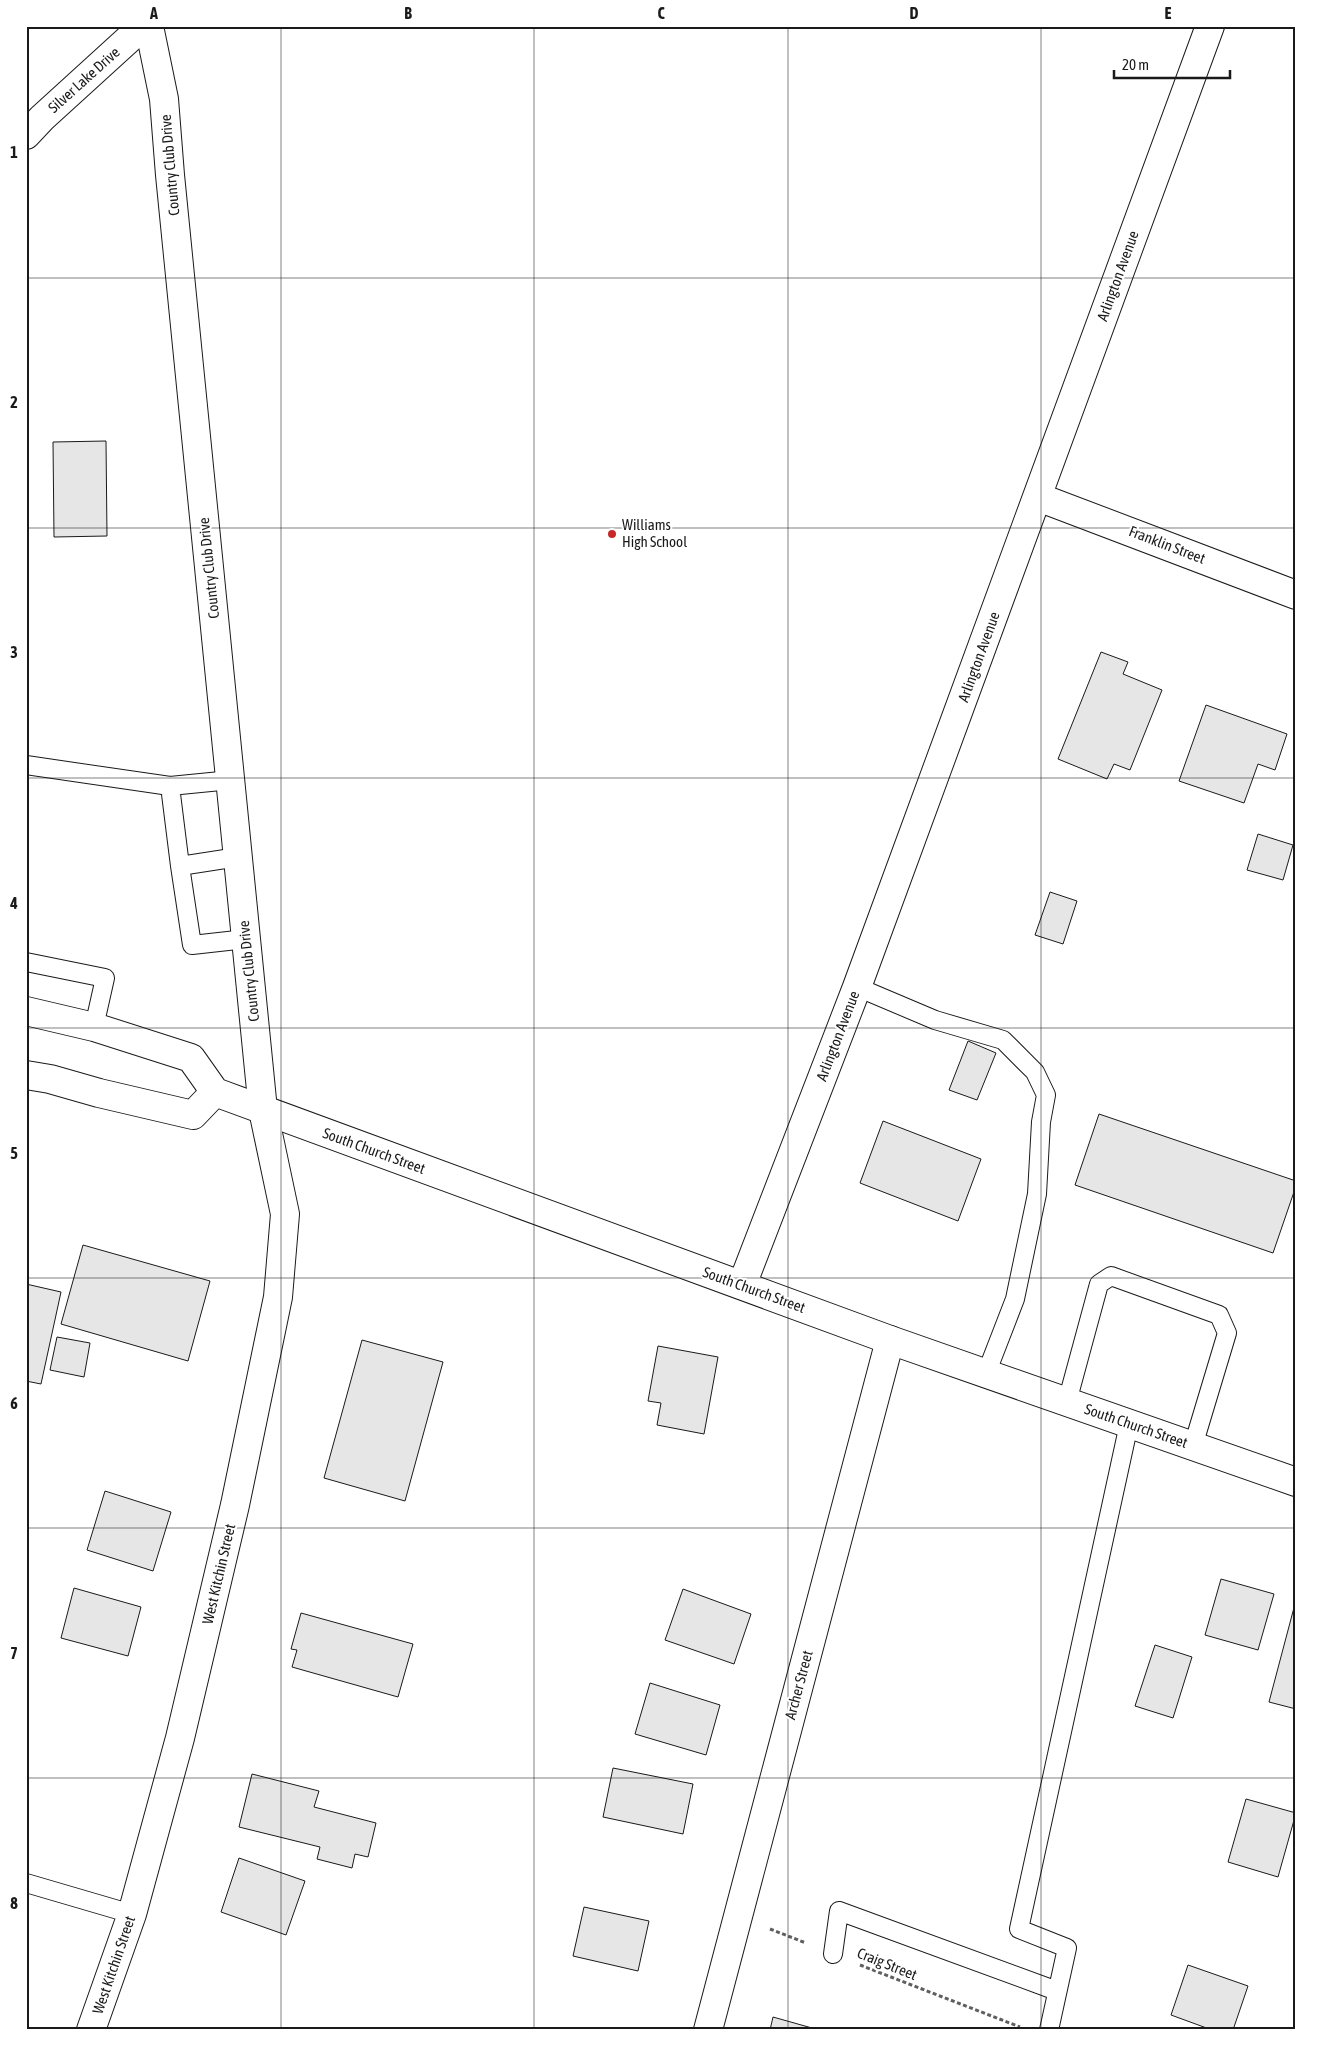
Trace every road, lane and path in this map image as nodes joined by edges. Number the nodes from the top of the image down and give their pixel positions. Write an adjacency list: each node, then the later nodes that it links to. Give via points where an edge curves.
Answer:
1 (144, 26): 4 (street, Silver Lake Drive)
2 (149, 26): 8 (street, Country Club Drive, via 164,99)
3 (1210, 26): 5 (street, Arlington Avenue)
4 (26, 135)
5 (1038, 497): 6 (street, Franklin Street); 14 (street, Arlington Avenue)
6 (1296, 594)
7 (26, 765): 9 (lane)
8 (231, 780): 9 (lane); 10 (street, Country Club Drive)
9 (170, 786): 11 (lane)
10 (238, 856): 11 (lane); 12 (street, Country Club Drive)
11 (180, 866): 12 (lane, via 192,945)
12 (246, 939): 19 (street, Country Club Drive)
13 (26, 962): 16 (lane, via 105,978)
14 (857, 987): 20 (street, Arlington Avenue); 22 (lane, via 935,1020 1003,1040 1035,1072 1046,1095 1041,1122 1037,1194 1015,1299)
15 (26, 1011): 16 (street)
16 (94, 1028): 18 (street, via 191,1058)
17 (26, 1075): 18 (street, via 50,1078 193,1115)
18 (215, 1092): 19 (street, South Church Street)
19 (263, 1110): 20 (street, South Church Street); 28 (street, West Kitchin Street, via 285,1214 278,1297 202,1646)
20 (742, 1285): 21 (street, South Church Street)
21 (890, 1340): 22 (street, South Church Street); 29 (street, Archer Street)
22 (986, 1374): 23 (street, South Church Street)
23 (1066, 1402): 24 (street, South Church Street); 25 (lane, via 1099,1284 1111,1276 1219,1315 1228,1333)
24 (1130, 1424): 25 (street, South Church Street); 31 (lane, via 1019,1929 1067,1948)
25 (1193, 1446): 26 (street, South Church Street)
26 (1296, 1482)
27 (26, 1883): 28 (lane)
28 (132, 1914): 32 (street, West Kitchin Street)
29 (739, 1917): 30 (path, Craig Street); 33 (street, Archer Street)
30 (833, 1954): 31 (lane, via 839,1911); 34 (path, Craig Street)
31 (1057, 1991): 35 (lane)
32 (91, 2030)
33 (708, 2030)
34 (1027, 2030)
35 (1049, 2030)

